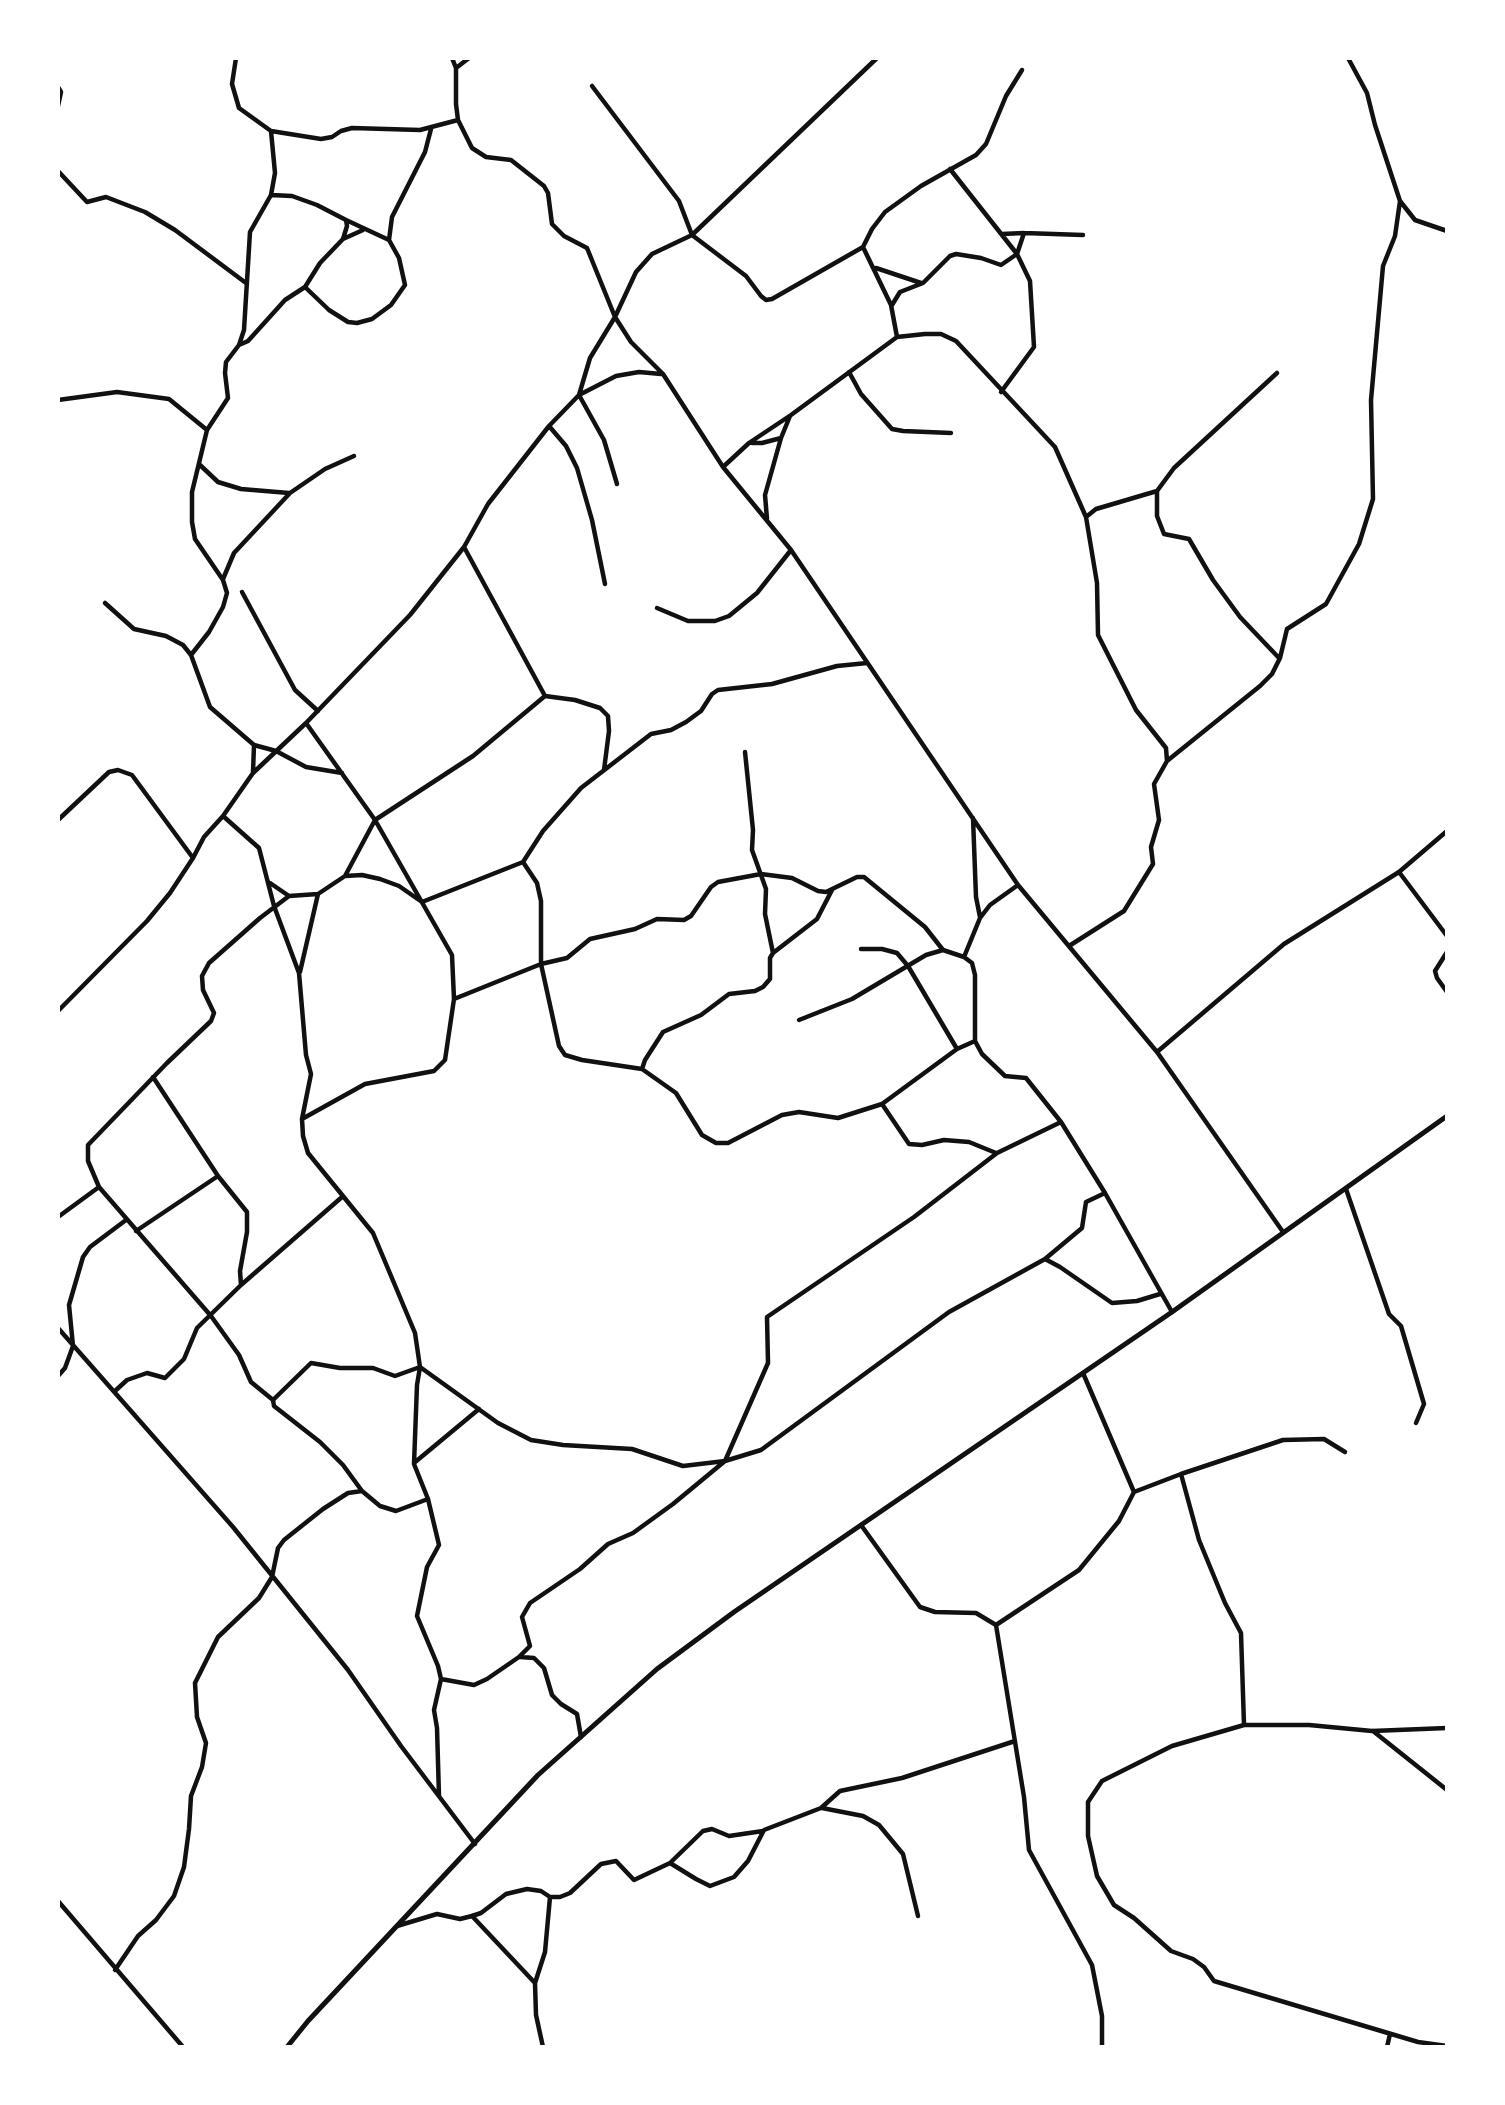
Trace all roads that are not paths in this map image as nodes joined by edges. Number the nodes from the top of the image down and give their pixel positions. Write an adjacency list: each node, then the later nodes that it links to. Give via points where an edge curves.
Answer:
1 (236, 58): 13 (street, via 232,85 239,108)
2 (452, 58): 6 (street)
3 (469, 58): 6 (street)
4 (877, 58): 23 (street)
5 (1348, 58): 17 (street, via 1367,93)
6 (456, 68): 11 (street)
7 (1022, 70): 14 (street, via 986,144)
8 (592, 86): 23 (street, via 679,201)
9 (58, 87): 10 (street)
10 (58, 106)
11 (458, 120): 12 (street); 34 (street, via 478,154 511,160 544,186 552,224 587,248)
12 (430, 129): 13 (street, via 352,128 321,139); 26 (street, via 425,152 392,217)
13 (271, 131): 16 (street, via 275,173)
14 (950, 169): 22 (street); 27 (street, via 885,212)
15 (58, 171): 30 (street, via 88,202 106,197 145,212)
16 (271, 195): 18 (street, via 292,196); 30 (street, via 250,232)
17 (1400, 201): 20 (street, via 1415,220); 65 (street, via 1395,236 1383,266 1377,313 1371,400 1373,499 1359,544 1326,604 1286,629)
18 (345, 220): 19 (street); 25 (street)
19 (364, 230): 25 (street); 26 (street)
20 (1447, 230)
21 (1024, 233): 22 (street); 24 (street); 28 (street)
22 (1002, 234): 28 (street)
23 (692, 235): 27 (street, via 746,276 766,300); 34 (street, via 652,254 636,272)
24 (1083, 235)
25 (343, 239): 32 (street)
26 (389, 240): 32 (street, via 399,258 404,285 382,313 348,322)
27 (863, 247): 29 (street)
28 (1017, 254): 31 (street, via 1001,265 956,254); 40 (street, via 1030,281 1034,347)
29 (875, 268): 31 (street); 33 (street)
30 (246, 283): 36 (street)
31 (923, 283): 33 (street, via 901,292)
32 (305, 287): 36 (street)
33 (891, 305): 35 (street)
34 (615, 317): 39 (street, via 631,342); 41 (street, via 590,358)
35 (897, 337): 37 (street); 40 (street, via 941,334 956,341)
36 (239, 345): 45 (street, via 226,362 228,398)
37 (849, 372): 43 (street); 46 (street, via 861,394 892,429)
38 (1277, 373): 53 (street, via 1174,468)
39 (663, 374): 41 (street, via 616,376); 51 (street)
40 (1001, 392): 55 (street, via 1055,447)
41 (579, 395): 44 (street); 52 (street, via 604,440)
42 (58, 400): 45 (street, via 117,393 169,400)
43 (791, 415): 47 (street); 48 (street)
44 (549, 426): 57 (street, via 488,504); 60 (street, via 576,468)
45 (206, 430): 50 (street)
46 (951, 433)
47 (781, 438): 48 (street); 56 (street, via 765,495)
48 (749, 443): 51 (street)
49 (354, 456): 54 (street)
50 (200, 465): 54 (street, via 218,482); 59 (street, via 192,492 193,532)
51 (723, 467): 56 (street)
52 (617, 484)
53 (1157, 491): 55 (street, via 1096,509); 65 (street, via 1157,516 1164,534 1189,539 1240,617)
54 (290, 493): 59 (street, via 234,553)
55 (1086, 517): 73 (street, via 1097,583 1098,635 1136,710 1166,748)
56 (767, 521): 58 (street)
57 (464, 547): 67 (street); 68 (street, via 410,615)
58 (791, 550): 63 (street, via 757,593 729,616 688,621); 66 (street)
59 (223, 580): 64 (street, via 227,593 223,607)
60 (605, 584)
61 (242, 592): 68 (street, via 295,690)
62 (105, 603): 64 (street, via 134,629 166,636)
63 (657, 608)
64 (191, 655): 70 (street, via 210,707)
65 (1280, 658): 73 (street, via 1260,686)
66 (868, 663): 74 (street, via 837,666 772,684 718,690 686,722 651,734); 78 (street)
67 (545, 696): 74 (street, via 575,700 600,708 608,716); 80 (street, via 473,755)
68 (318, 711): 69 (street)
69 (306, 723): 71 (street); 76 (street)
70 (254, 745): 71 (street); 75 (street)
71 (276, 751): 75 (street); 76 (street, via 306,766)
72 (745, 752): 85 (street, via 752,850)
73 (1167, 761): 96 (street, via 1154,784 1159,820 1151,847 1153,864 1124,911)
74 (604, 770): 83 (street, via 581,788 543,831)
75 (253, 773): 77 (street)
76 (342, 774): 80 (street)
77 (223, 816): 82 (street, via 204,836); 87 (street, via 259,848)
78 (973, 817): 88 (street); 94 (street)
79 (58, 820): 82 (street, via 109,772 118,770 132,775)
80 (375, 820): 86 (street); 92 (street)
81 (1447, 831): 84 (street)
82 (193, 858): 107 (street, via 146,921)
83 (523, 862): 92 (street); 102 (street, via 537,883 541,901)
84 (1399, 872): 95 (street); 111 (street, via 1284,944)
85 (761, 874): 89 (street, via 792,878 818,891); 100 (street); 102 (street, via 718,882 684,920 657,919 599,936 567,958)
86 (345, 876): 90 (street); 92 (street, via 380,879)
87 (270, 882): 91 (street); 93 (street)
88 (1017, 885): 94 (street); 96 (street)
89 (832, 890): 98 (street, via 864,877 925,928); 100 (street, via 817,919)
90 (318, 894): 91 (street); 104 (street)
91 (289, 896): 93 (street)
92 (422, 902): 106 (street, via 452,955)
93 (274, 906): 104 (street); 113 (street, via 209,962 202,976 214,1013 211,1021)
94 (980, 918): 101 (street)
95 (1447, 936)
96 (1069, 946): 111 (street)
97 (861, 949): 103 (street, via 897,953)
98 (943, 950): 101 (street); 103 (street)
99 (1447, 952): 105 (street, via 1435,971)
100 (773, 953): 112 (street, via 770,979 763,987 729,995 701,1015 663,1032)
101 (964, 957): 109 (street, via 972,963 975,975)
102 (541, 964): 106 (street); 112 (street, via 559,1046 565,1055)
103 (908, 966): 108 (street, via 852,999); 110 (street)
104 (299, 973): 116 (street, via 311,1074)
105 (1447, 992)
106 (454, 999): 116 (street, via 445,1059 434,1071 365,1084)
107 (58, 1012)
108 (799, 1020)
109 (975, 1041): 110 (street); 117 (street, via 1005,1076 1026,1078)
110 (957, 1049): 114 (street)
111 (1157, 1052): 127 (street)
112 (642, 1069): 114 (street, via 676,1093 702,1135 716,1143 728,1143 782,1115 799,1112 838,1118)
113 (153, 1077): 119 (street); 120 (street, via 88,1144 88,1161)
114 (882, 1104): 118 (street, via 909,1144 970,1142)
115 (1447, 1116): 121 (street)
116 (302, 1119): 123 (street, via 308,1153)
117 (1060, 1122): 118 (street); 122 (street)
118 (997, 1153): 143 (street, via 914,1217 767,1317 768,1363)
119 (218, 1176): 126 (street); 129 (street, via 247,1212)
120 (99, 1187): 124 (street); 125 (street)
121 (1346, 1189): 127 (street); 141 (street, via 1389,1314 1401,1326 1421,1392 1424,1404)
122 (1105, 1193): 128 (street, via 1086,1202 1082,1228); 130 (street)
123 (342, 1197): 129 (street); 135 (street, via 373,1233 415,1333)
124 (58, 1217)
125 (126, 1220): 126 (street); 134 (street, via 83,1257 69,1305)
126 (136, 1231): 132 (street)
127 (1283, 1232): 131 (street)
128 (1045, 1259): 130 (street, via 1112,1303); 143 (street, via 949,1312 761,1450)
129 (241, 1285): 132 (street)
130 (1160, 1294): 131 (street)
131 (1171, 1312): 136 (street)
132 (211, 1316): 138 (street, via 197,1328 184,1359 166,1378 147,1373 127,1380); 139 (street, via 239,1355 251,1382)
133 (58, 1328): 134 (street)
134 (72, 1346): 137 (street); 138 (street)
135 (420, 1367): 139 (street, via 395,1376 373,1368 311,1363); 140 (street); 144 (street)
136 (1083, 1373): 147 (street); 149 (street)
137 (58, 1376)
138 (115, 1391): 150 (street)
139 (273, 1400): 146 (street, via 274,1406 343,1465)
140 (479, 1409): 143 (street, via 531,1440 632,1448 683,1466); 144 (street)
141 (1416, 1423)
142 (1345, 1451): 145 (street, via 1324,1439 1283,1440)
143 (725, 1461): 152 (street, via 673,1504 633,1533 608,1544 530,1603 522,1617 530,1646)
144 (414, 1464): 148 (street)
145 (1181, 1474): 147 (street); 154 (street, via 1199,1540 1241,1633)
146 (362, 1491): 148 (street, via 380,1506 396,1511); 150 (street, via 348,1493 284,1540)
147 (1133, 1492): 151 (street, via 1119,1521 1079,1570)
148 (428, 1499): 153 (street, via 439,1545 427,1567 417,1616)
149 (861, 1525): 151 (street, via 920,1607 976,1613); 157 (street, via 657,1669)
150 (272, 1577): 160 (street, via 348,1670); 170 (street, via 259,1598 218,1637 195,1683 197,1717 206,1744 191,1796 184,1867 174,1896)
151 (996, 1625): 158 (street)
152 (519, 1657): 153 (street, via 474,1685); 157 (street, via 534,1658 544,1668 552,1695 577,1714)
153 (441, 1679): 160 (street, via 434,1710)
154 (1244, 1726): 156 (street, via 1309,1725); 172 (street, via 1172,1746 1102,1781 1088,1802 1091,1858 1101,1885 1114,1905 1171,1951 1204,1967 1214,1981)
155 (1447, 1728): 156 (street)
156 (1372, 1731): 159 (street)
157 (581, 1737): 163 (street, via 538,1775)
158 (1015, 1741): 161 (street, via 902,1778 840,1791); 177 (street, via 1029,1850 1092,1965 1102,2016)
159 (1447, 1790)
160 (439, 1796): 163 (street)
161 (821, 1808): 162 (street); 168 (street, via 863,1816 886,1832 903,1854)
162 (764, 1830): 164 (street, via 729,1836 712,1829 703,1831); 164 (street, via 734,1877 710,1885)
163 (475, 1844): 169 (street)
164 (670, 1863): 165 (street, via 634,1880 616,1861 601,1864 570,1893)
165 (550, 1897): 167 (street, via 527,1889 506,1894); 171 (street, via 545,1952)
166 (58, 1901): 170 (street)
167 (472, 1916): 169 (street, via 437,1914); 171 (street)
168 (918, 1916)
169 (397, 1926): 175 (street)
170 (115, 1970): 174 (street)
171 (535, 1983): 176 (street)
172 (1390, 2034): 173 (street); 178 (street)
173 (1447, 2046)
174 (183, 2047)
175 (287, 2047)
176 (543, 2047)
177 (1102, 2047)
178 (1387, 2047)

